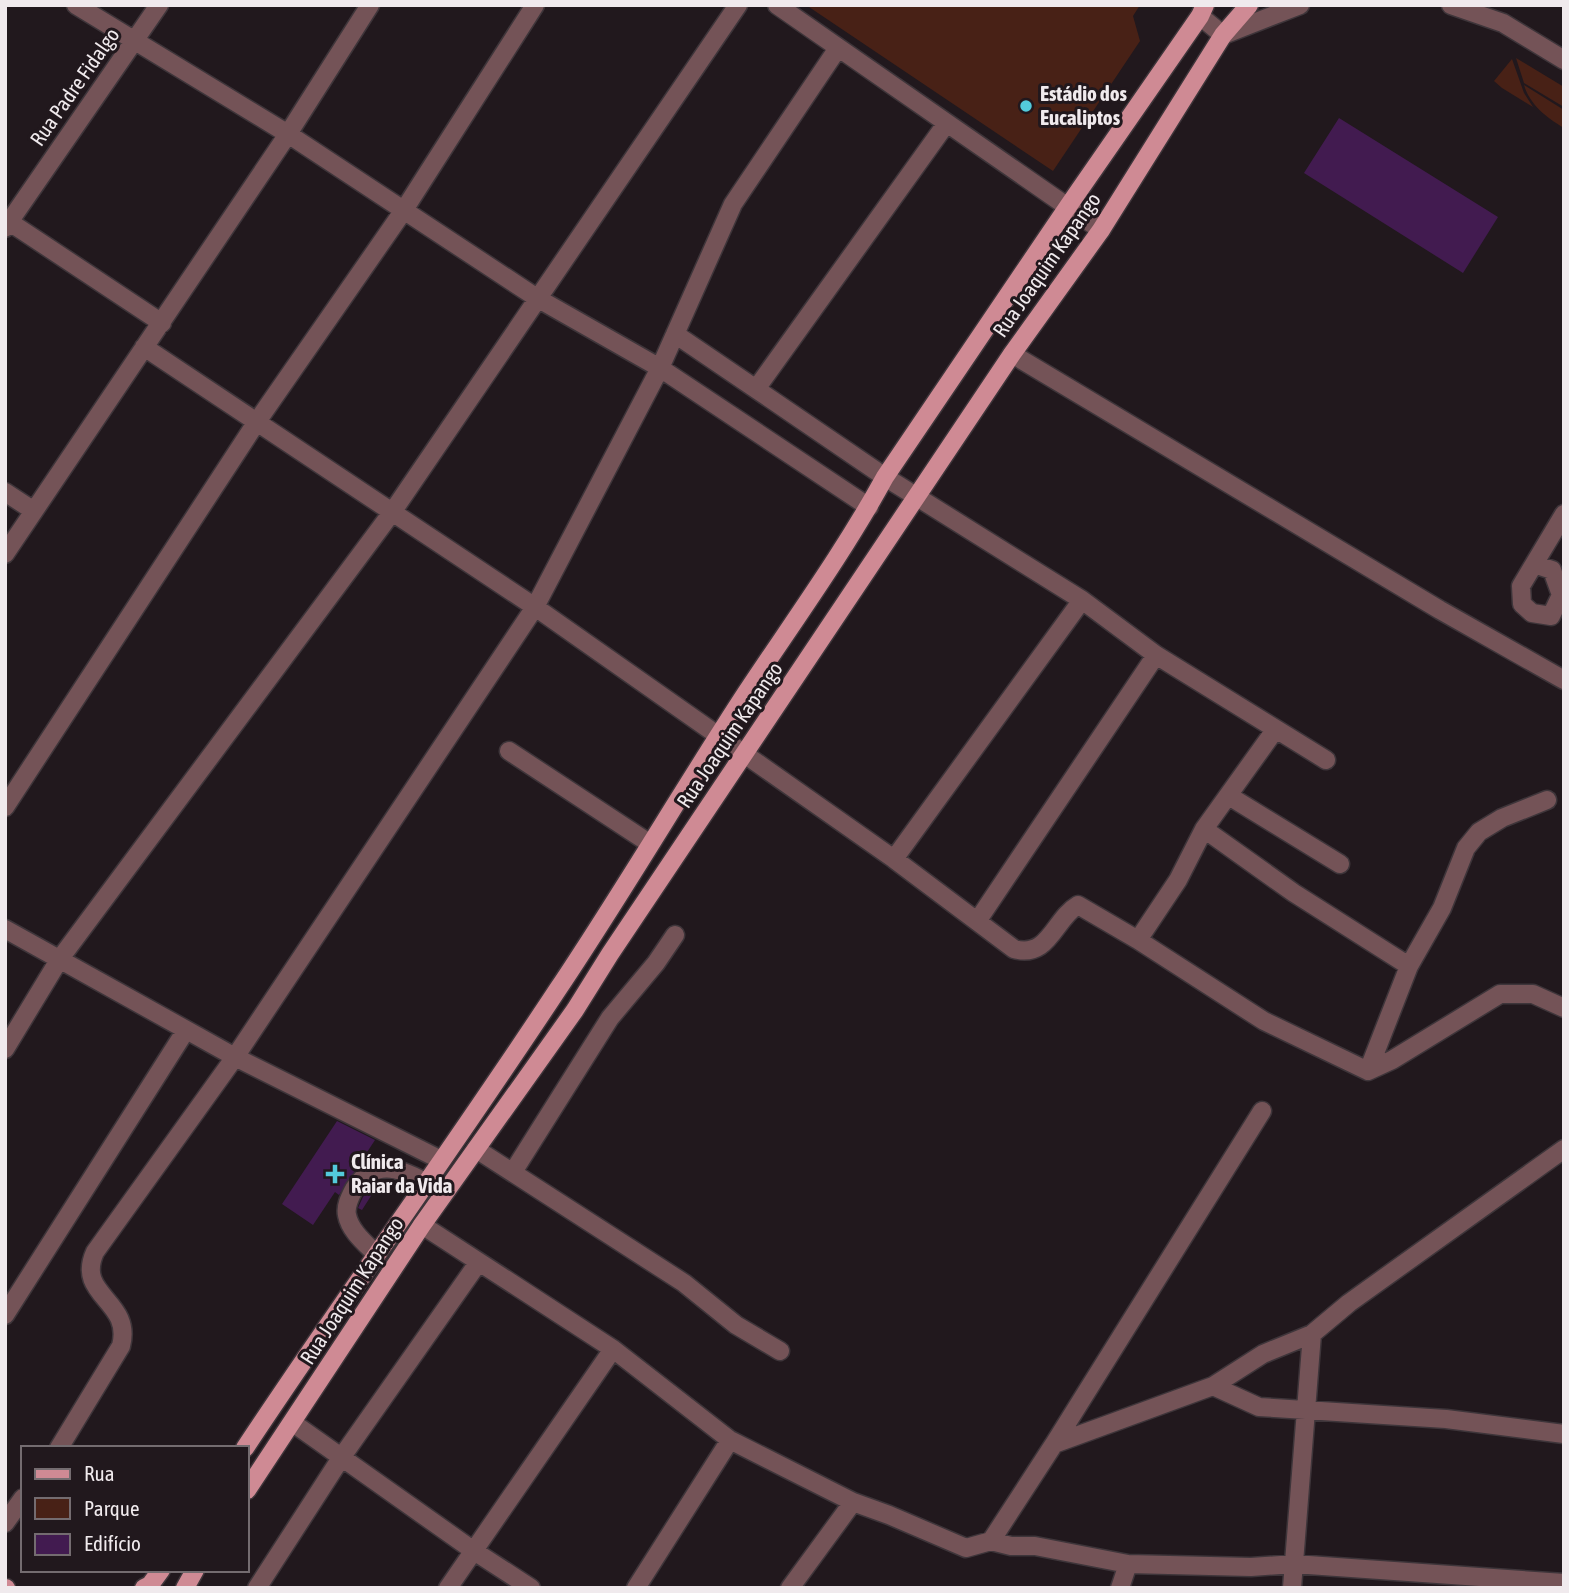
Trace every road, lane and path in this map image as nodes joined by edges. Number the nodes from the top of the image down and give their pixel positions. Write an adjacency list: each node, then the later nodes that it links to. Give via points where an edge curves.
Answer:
1 (76, 5): 14 (street)
2 (159, 5): 14 (street, Rua Padre Fidalgo)
3 (370, 5): 18 (street)
4 (535, 5): 20 (street)
5 (738, 5): 23 (street)
6 (777, 5): 15 (street)
7 (1249, 5): 13 (main road, Rua Joaquim Kapango)
8 (1300, 5): 13 (street)
9 (1451, 5): 12 (street)
10 (1487, 5): 12 (street)
11 (1203, 11): 13 (street); 19 (main road, Rua Joaquim Kapango)
12 (1503, 23): 16 (street)
13 (1223, 35): 22 (main road, Rua Joaquim Kapango)
14 (134, 42): 18 (street); 21 (street, Rua Padre Fidalgo)
15 (838, 48): 17 (street); 25 (street, via 733,204)
16 (1564, 60)
17 (946, 124): 19 (street); 29 (street)
18 (288, 134): 20 (street); 24 (street)
19 (1069, 205): 22 (street); 31 (main road, Rua Joaquim Kapango)
20 (404, 210): 23 (street); 30 (street)
21 (7, 223): 24 (street)
22 (1101, 230): 27 (main road, Rua Joaquim Kapango)
23 (537, 298): 28 (street); 36 (street)
24 (162, 323): 26 (street)
25 (676, 334): 28 (street); 29 (street)
26 (144, 347): 30 (street); 35 (street)
27 (1012, 354): 33 (main road, Rua Joaquim Kapango); 43 (street)
28 (660, 368): 34 (street); 41 (street)
29 (757, 389): 31 (street)
30 (256, 423): 36 (street); 51 (street)
31 (885, 477): 33 (street); 34 (main road, Rua Joaquim Kapango)
32 (5, 492): 35 (street)
33 (916, 497): 40 (street); 47 (main road, Rua Joaquim Kapango)
34 (869, 507): 45 (main road, Rua Joaquim Kapango)
35 (34, 511): 38 (street)
36 (393, 511): 41 (street); 60 (street)
37 (1564, 514): 39 (street)
38 (5, 554)
39 (1534, 564)
40 (1082, 600): 42 (street); 54 (street)
41 (535, 607): 45 (street); 65 (street)
42 (1156, 655): 44 (street); 56 (street)
43 (1564, 680)
44 (1275, 730): 48 (street); 49 (street)
45 (719, 737): 47 (street); 53 (main road, Rua Joaquim Kapango)
46 (509, 751): 53 (street)
47 (744, 753): 54 (street); 68 (main road, Rua Joaquim Kapango, via 575,1010)
48 (1326, 760)
49 (1229, 796): 52 (street); 55 (street)
50 (1547, 800): 61 (street, via 1479,832 1466,848 1442,908)
51 (5, 807)
52 (1204, 829): 59 (street, via 1178,880); 61 (street)
53 (649, 843): 70 (main road, Rua Joaquim Kapango, via 558,990)
54 (894, 859): 56 (street)
55 (1340, 864)
56 (978, 920): 59 (street, via 1014,949 1032,950 1050,938 1078,905)
57 (5, 929): 60 (street)
58 (675, 935): 71 (street, via 610,1018)
59 (1138, 940): 66 (street, via 1264,1021)
60 (59, 960): 63 (street); 64 (street)
61 (1409, 966): 66 (street)
62 (1564, 1008): 66 (street, via 1533,994 1500,995)
63 (186, 1030): 65 (street); 76 (street)
64 (5, 1049)
65 (235, 1057): 70 (street); 86 (street, via 91,1259 92,1279 117,1312 124,1334)
66 (1368, 1071)
67 (1262, 1111): 85 (street)
68 (476, 1149): 71 (street); 73 (main road, Rua Joaquim Kapango)
69 (1564, 1149): 77 (street)
70 (441, 1160): 72 (main road, Rua Joaquim Kapango)
71 (513, 1172): 79 (street)
72 (425, 1182): 74 (main road, Rua Joaquim Kapango); 74 (street, via 408,1172 384,1168 371,1172 355,1188 347,1215 359,1238)
73 (422, 1225): 75 (street); 82 (main road, Rua Joaquim Kapango)
74 (376, 1254): 87 (main road, Rua Joaquim Kapango)
75 (478, 1263): 78 (street); 88 (street)
76 (5, 1315)
77 (1312, 1334): 80 (street, via 1263,1354); 81 (street)
78 (613, 1349): 84 (street); 94 (street)
79 (780, 1351)
80 (1213, 1386): 81 (street, via 1259,1407); 85 (street)
81 (1304, 1411): 83 (street, via 1446,1419); 96 (street)
82 (293, 1423): 88 (street); 89 (main road, Rua Joaquim Kapango)
83 (1564, 1434)
84 (730, 1440): 91 (street); 105 (street)
85 (1054, 1444): 93 (street)
86 (60, 1446)
87 (246, 1446)
88 (341, 1458): 94 (street); 102 (street)
89 (248, 1489)
90 (21, 1501): 92 (street)
91 (853, 1502): 93 (street, via 966,1548); 106 (street)
92 (5, 1523)
93 (991, 1541): 95 (street)
94 (474, 1551): 103 (street); 104 (street)
95 (1128, 1564): 96 (street); 107 (street)
96 (1294, 1564): 99 (street); 108 (street)
97 (160, 1572): 100 (main road)
98 (194, 1572): 101 (main road)
99 (1564, 1583)
100 (144, 1588)
101 (185, 1588)
102 (257, 1588)
103 (447, 1588)
104 (531, 1588)
105 (636, 1588)
106 (790, 1588)
107 (1120, 1588)
108 (1292, 1588)

